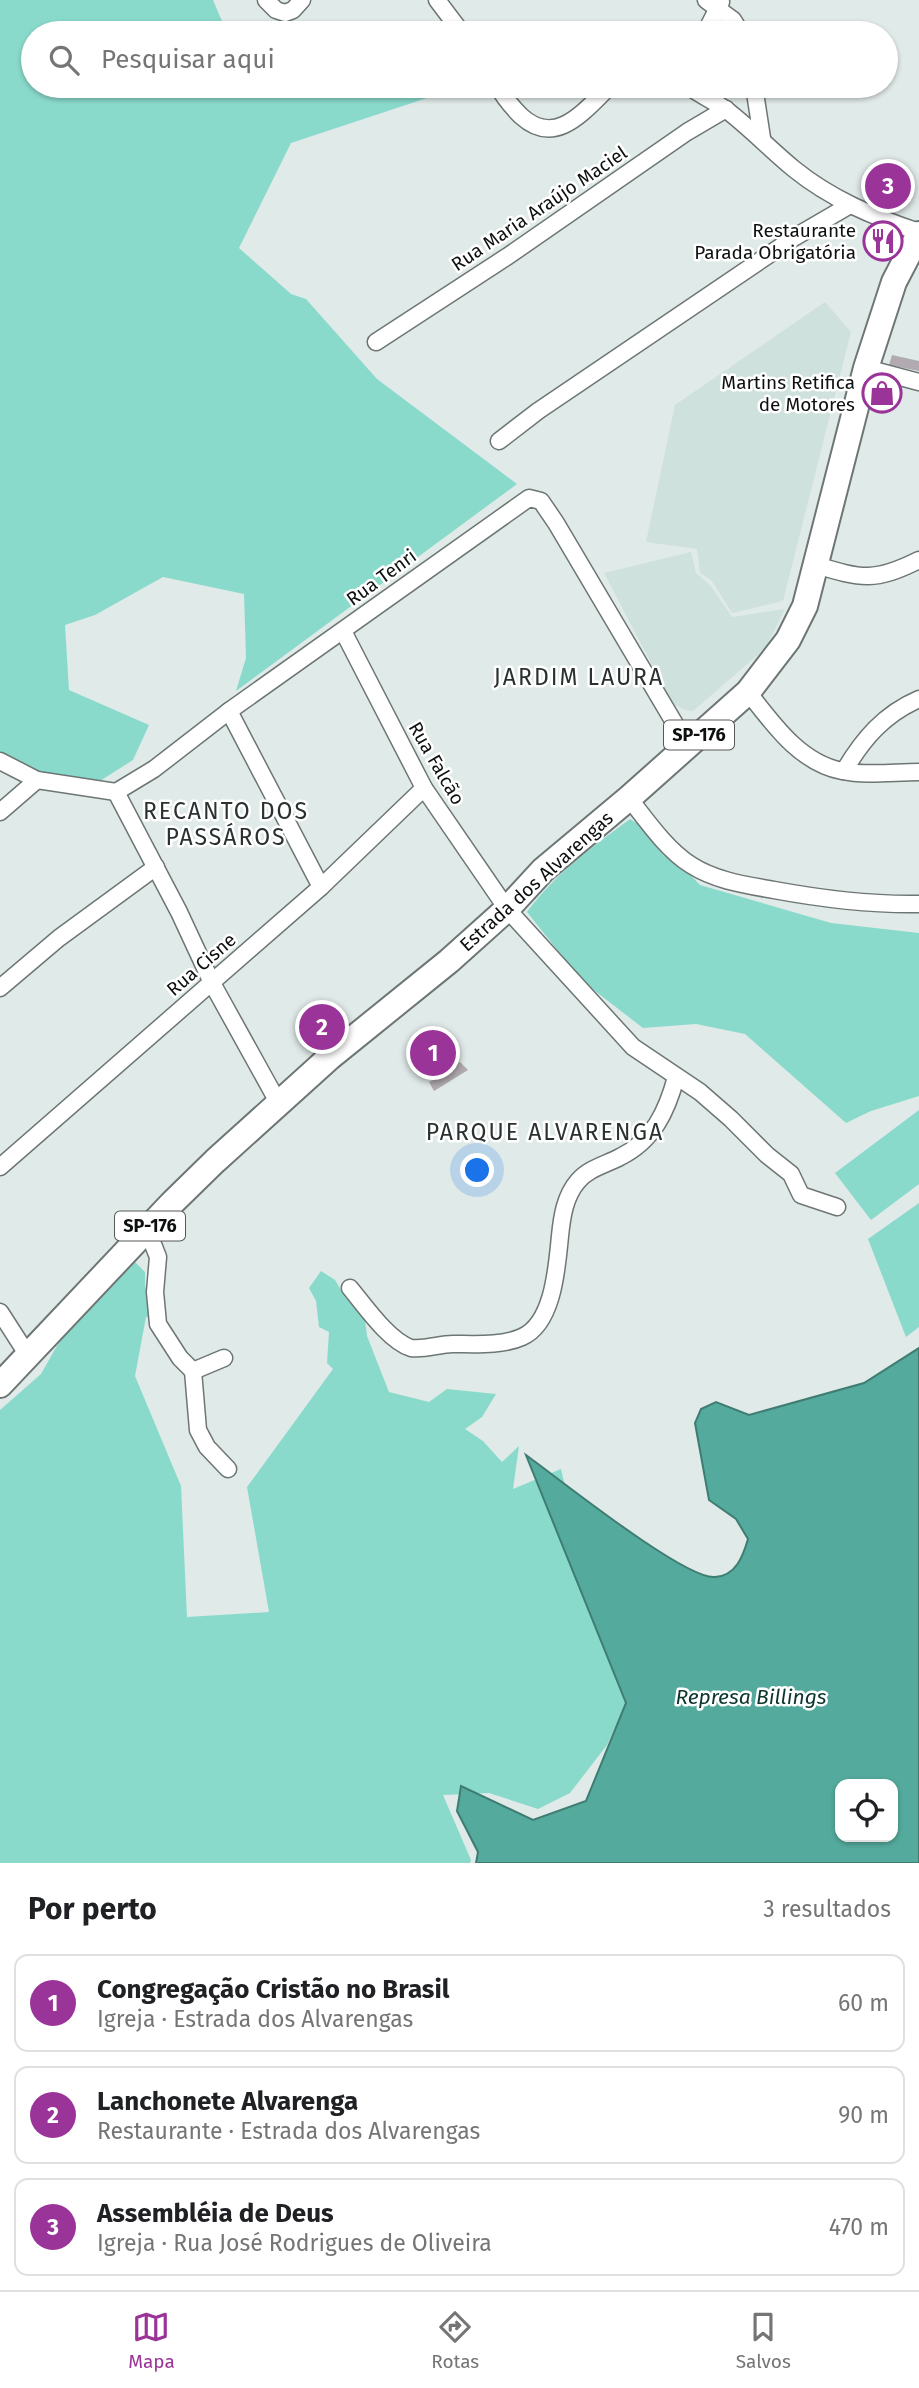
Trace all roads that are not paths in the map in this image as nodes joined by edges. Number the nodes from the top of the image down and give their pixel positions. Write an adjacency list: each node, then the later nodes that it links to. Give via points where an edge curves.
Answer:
1 (266, 0): 2 (street, via 285,13)
2 (302, 0)
3 (437, 0): 5 (street)
4 (716, 3): 6 (street); 7 (street)
5 (453, 21)
6 (709, 21)
7 (734, 21)
8 (505, 98): 9 (street, via 532,126 552,130)
9 (596, 98)
10 (708, 98): 12 (street)
11 (756, 98): 13 (street)
12 (726, 109): 13 (street); 16 (street, Rua Maria Araújo Maciel)
13 (762, 138): 14 (street, via 796,170)
14 (850, 205): 15 (street); 19 (street, via 794,237)
15 (919, 233): 17 (main road, Estrada dos Alvarengas / SP-176, via 894,282)
16 (376, 342)
17 (866, 368): 18 (street); 21 (main road, Estrada dos Alvarengas / SP-176)
18 (919, 382)
19 (499, 441)
20 (919, 560): 21 (street, via 874,577)
21 (816, 565): 23 (main road, Estrada dos Alvarengas / SP-176, via 788,640)
22 (343, 631): 25 (street, Rua Tenri); 26 (street, Rua Tenri, via 520,502 529,498 541,501); 31 (street, Rua Falcão)
23 (748, 692): 26 (main road, Estrada dos Alvarengas / SP-176); 28 (street, via 800,751 824,766)
24 (919, 699): 28 (street, via 872,730)
25 (229, 711): 32 (street, Rua Tenri, via 155,769); 36 (street)
26 (688, 746): 33 (main road, Estrada dos Alvarengas / SP-176)
27 (0, 761): 30 (street)
28 (844, 771): 29 (street)
29 (919, 772)
30 (37, 780): 32 (street); 34 (street)
31 (424, 788): 36 (street, Rua Cisne); 38 (street, Rua Falcão)
32 (116, 792): 35 (street)
33 (629, 798): 37 (street, via 681,858 727,881 833,901); 38 (main road, Estrada dos Alvarengas / SP-176, via 543,870)
34 (0, 812)
35 (156, 867): 39 (street); 40 (street)
36 (321, 887): 39 (street, Rua Cisne)
37 (919, 904)
38 (506, 909): 41 (street, Rua Falcão, via 633,1047); 42 (main road, Estrada dos Alvarengas / SP-176)
39 (212, 983): 42 (street); 43 (street, Rua Cisne)
40 (0, 988)
41 (676, 1077): 44 (street, Rua Falcão, via 700,1092 791,1174 801,1195); 46 (street, via 670,1100 647,1137 620,1157 589,1171 570,1193 549,1303 530,1332 511,1340 411,1348 399,1342)
42 (279, 1104): 45 (main road, Estrada dos Alvarengas / SP-176)
43 (0, 1167)
44 (836, 1207)
45 (147, 1229): 48 (main road, Estrada dos Alvarengas / SP-176); 50 (street, via 158,1257 158,1324)
46 (350, 1288)
47 (0, 1312): 48 (street)
48 (27, 1354): 51 (main road, Estrada dos Alvarengas / SP-176)
49 (223, 1358): 50 (street)
50 (193, 1371): 52 (street, via 198,1430)
51 (0, 1385)
52 (228, 1469)

